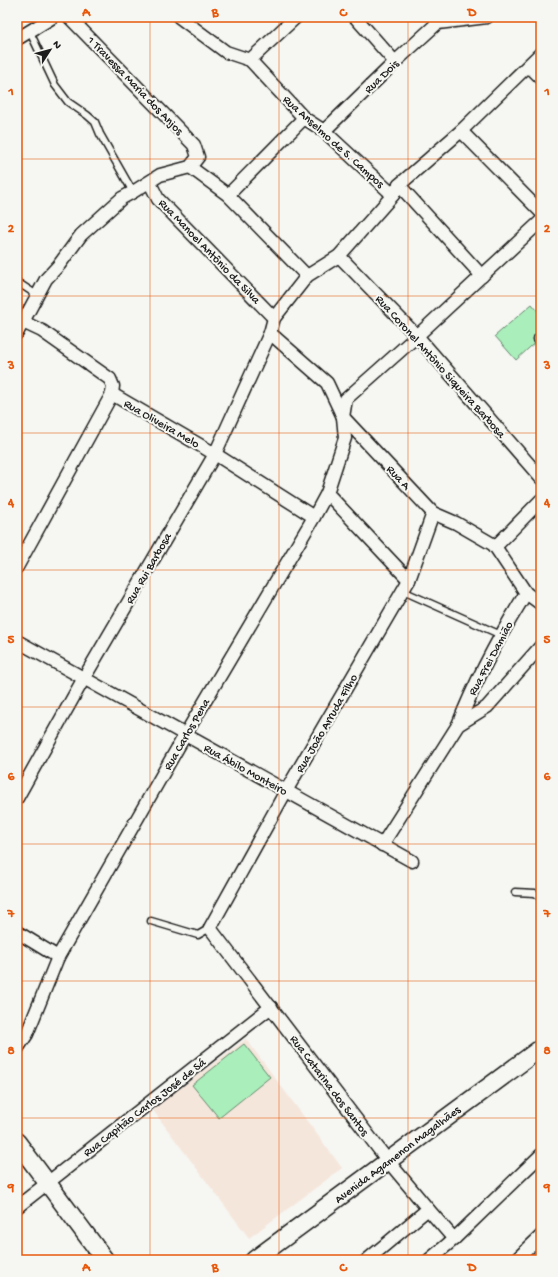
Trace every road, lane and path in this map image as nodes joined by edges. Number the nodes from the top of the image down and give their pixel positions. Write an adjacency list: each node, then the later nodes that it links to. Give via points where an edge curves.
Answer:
1 (53, 17): 8 (street)
2 (69, 17): 18 (street, 1 Travessa Maria dos Anjos, via 194,145 198,157)
3 (179, 17): 11 (street, Rua Anselmo de S. Campos, via 226,52)
4 (296, 17): 11 (street)
5 (355, 17): 12 (street)
6 (487, 17): 7 (street, Rua Dois)
7 (441, 20): 12 (street, Rua Dois)
8 (30, 32): 9 (street); 21 (lane, via 55,85 68,102 95,122)
9 (17, 39)
10 (541, 53): 13 (street)
11 (250, 60): 15 (street, Rua Anselmo de S. Campos)
12 (395, 62): 16 (street, Rua Dois)
13 (529, 66): 14 (street); 17 (street)
14 (541, 78)
15 (304, 118): 16 (street, Rua Anselmo de S. Campos); 22 (street)
16 (324, 131): 20 (street, Rua Anselmo de S. Campos)
17 (461, 131): 20 (street); 23 (street)
18 (190, 167): 19 (street, via 160,175); 22 (street)
19 (150, 183): 21 (street); 30 (street, Rua Manoel Antônio da Silva, via 158,199)
20 (396, 190): 25 (street); 27 (street, Rua Anselmo de S. Campos)
21 (134, 192): 29 (street, via 122,198 81,235 46,279)
22 (228, 195): 26 (street)
23 (541, 212)
24 (541, 221): 27 (street)
25 (339, 256): 26 (street); 34 (street, Rua Coronel Antônio Siqueira Barbosa)
26 (307, 276): 30 (street)
27 (482, 276): 34 (street)
28 (17, 282): 29 (lane)
29 (37, 295): 31 (street)
30 (274, 318): 33 (street, Rua Rui Barbosa)
31 (23, 322): 32 (street); 35 (street, Rua Oliveira Melo, via 42,331 110,379 113,386)
32 (17, 333)
33 (270, 333): 36 (street, Rua A, via 326,383); 37 (street, Rua Rui Barbosa)
34 (417, 336): 36 (street, via 346,399); 38 (street, Rua Coronel Antônio Siqueira Barbosa)
35 (112, 394): 37 (street, Rua Oliveira Melo); 44 (street)
36 (343, 417): 39 (street, Rua Carlos Pena, via 345,438); 41 (street, Rua A)
37 (215, 454): 42 (street, Rua Oliveira Melo); 52 (street, Rua Rui Barbosa)
38 (541, 478)
39 (327, 493): 42 (street, Rua Carlos Pena); 45 (street)
40 (541, 500): 43 (street)
41 (433, 513): 43 (street, Rua A, via 456,523); 45 (street, Rua João Arruda Filho)
42 (314, 517): 54 (street, Rua Carlos Pena)
43 (495, 547): 47 (street, Rua A)
44 (18, 561)
45 (409, 580): 46 (street, Rua João Arruda Filho)
46 (403, 591): 49 (lane); 55 (street, Rua João Arruda Filho)
47 (526, 593): 48 (street, Rua A); 49 (street, Rua Frei Damião)
48 (541, 604)
49 (501, 635): 53 (street, Rua Frei Damião, via 469,697)
50 (17, 641): 52 (street, Rua Ábilo Monteiro)
51 (541, 646): 53 (street, Rua Frei Damião, via 487,707)
52 (84, 678): 54 (street, Rua Ábilo Monteiro); 56 (street, Rua Rui Barbosa)
53 (458, 725): 57 (street, Rua Frei Damião)
54 (185, 735): 55 (street, Rua Ábilo Monteiro); 64 (street, Rua Carlos Pena)
55 (286, 791): 57 (street, Rua Ábilo Monteiro); 62 (street, Rua João Arruda Filho)
56 (17, 798)
57 (382, 845): 58 (street, Rua Ábilo Monteiro)
58 (412, 861)
59 (515, 892): 60 (lane, via 535,893)
60 (541, 897)
61 (151, 921): 62 (lane, via 198,935)
62 (210, 928): 65 (street, Rua Catarina dos Santos)
63 (17, 932): 64 (street)
64 (58, 957): 67 (street, Rua Carlos Pena, via 27,1034)
65 (271, 1007): 70 (street, Rua Catarina dos Santos); 71 (street, Rua Capitão Carlos José de Sá)
66 (541, 1048): 70 (main road, Avenida Agamenon Magalhães)
67 (17, 1049)
68 (17, 1142): 71 (main road)
69 (541, 1155): 75 (street)
70 (388, 1161): 73 (street, Rua Catarina dos Santos); 77 (main road, Avenida Agamenon Magalhães)
71 (47, 1183): 72 (street, Rua Capitão Carlos José de Sá); 76 (main road)
72 (17, 1207)
73 (428, 1209): 75 (street, Rua Catarina dos Santos); 78 (street)
74 (541, 1236): 80 (street)
75 (454, 1239): 79 (street)
76 (105, 1260)
77 (254, 1260)
78 (367, 1260)
79 (430, 1260)
80 (516, 1260)

